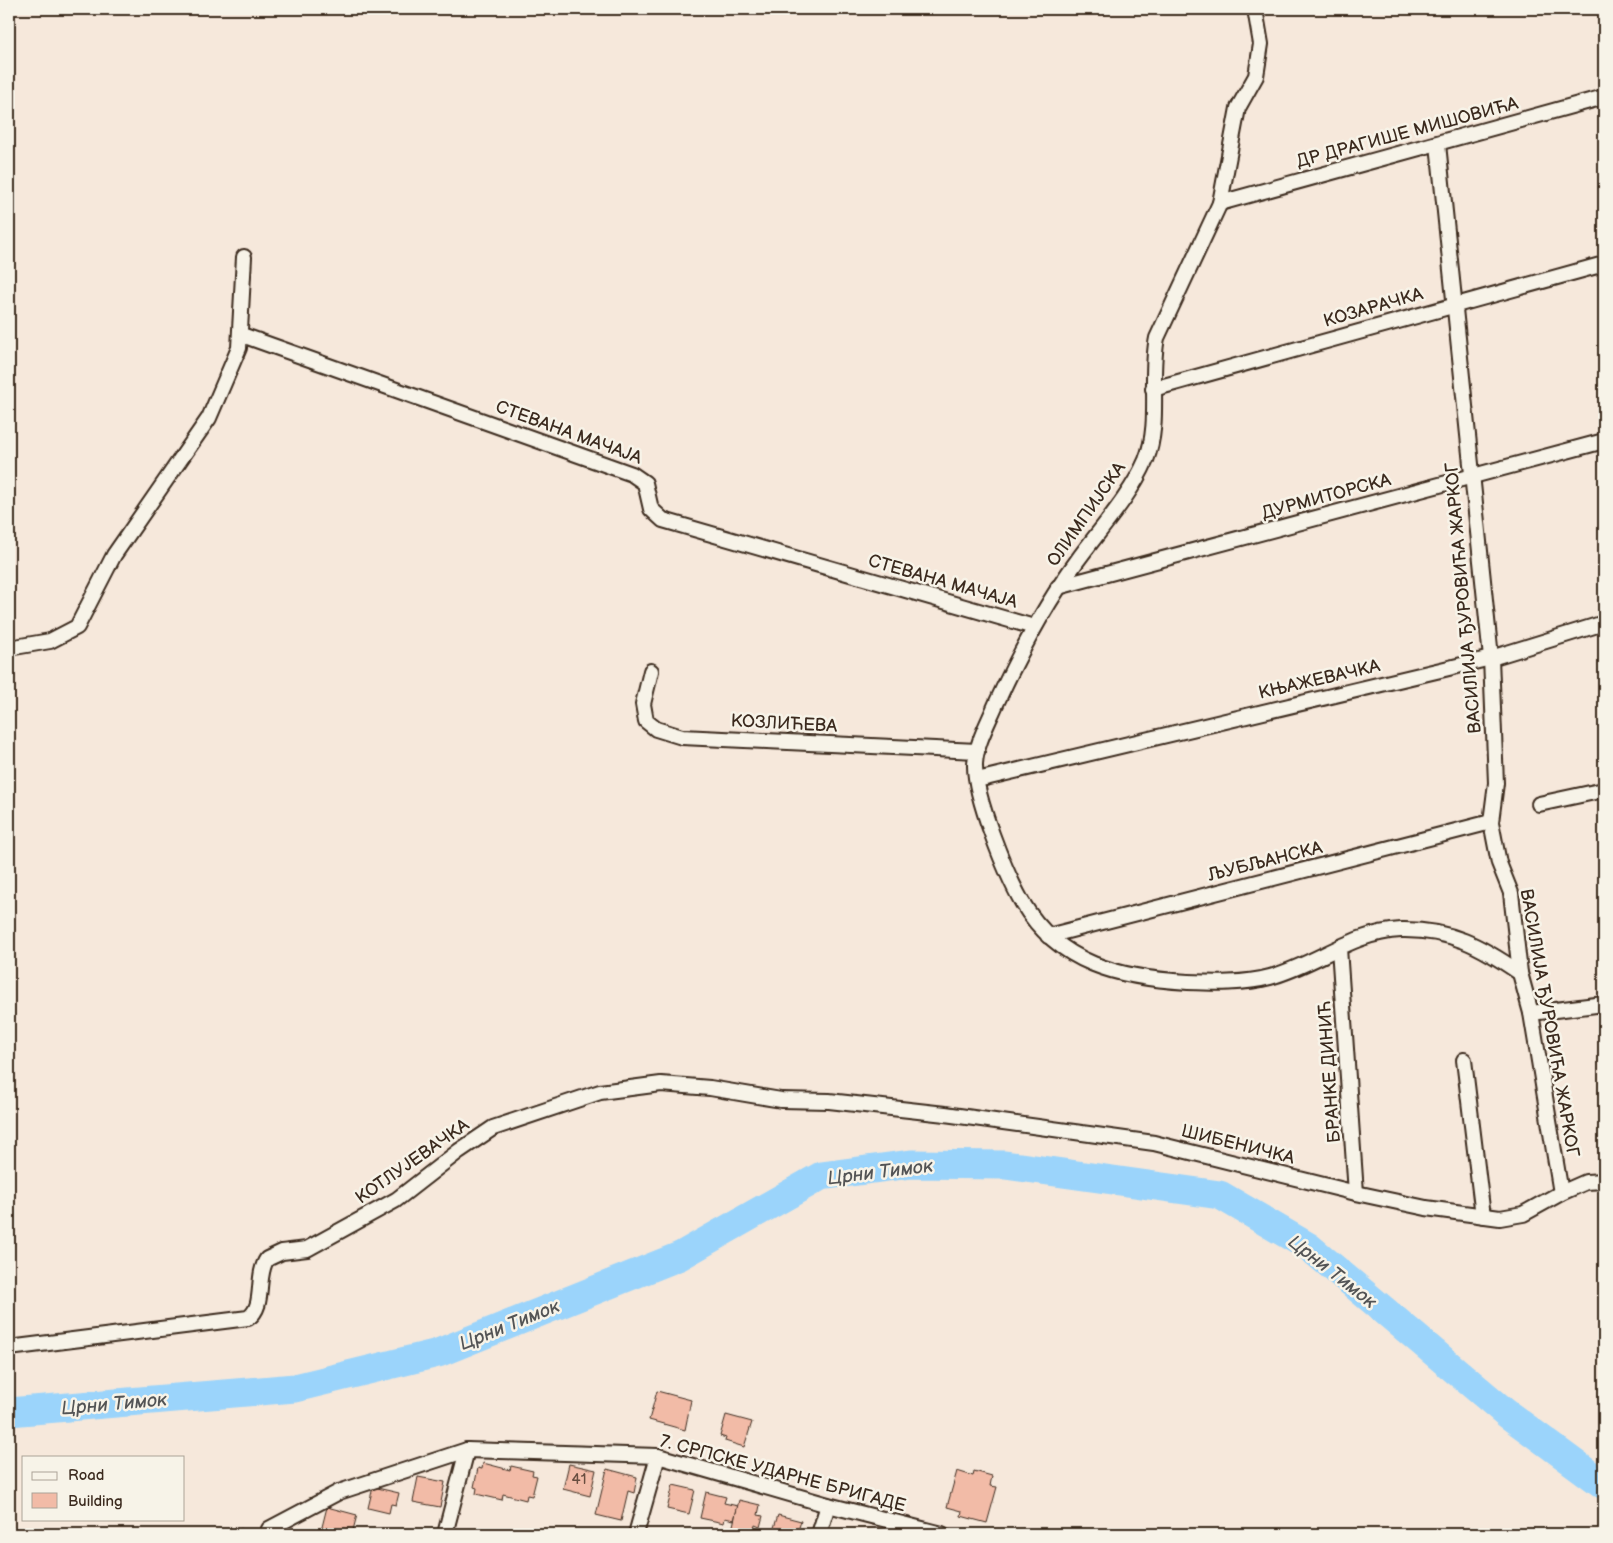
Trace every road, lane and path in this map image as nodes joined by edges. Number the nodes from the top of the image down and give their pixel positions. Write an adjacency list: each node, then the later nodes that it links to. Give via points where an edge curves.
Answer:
1 (1255, 9): 4 (street, ОЛИМПИЈСКА, via 1261,44 1256,76 1238,108)
2 (1604, 97): 3 (street, ДР ДРАГИШЕ МИШОВИЋА)
3 (1438, 144): 4 (street, ДР ДРАГИШЕ МИШОВИЋА); 7 (street, ВАСИЛИЈА ЂУРОВИЋА ЖАРКОГ)
4 (1220, 203): 9 (street, ОЛИМПИЈСКА, via 1157,338 1153,356)
5 (244, 257): 8 (street)
6 (1604, 264): 7 (street, КОЗАРАЧКА)
7 (1453, 304): 9 (street, КОЗАРАЧКА); 11 (street, ВАСИЛИЈА ЂУРОВИЋА ЖАРКОГ)
8 (242, 335): 14 (street, СТЕВАНА МАЧАЈА, via 632,474 645,483 651,509 663,520); 15 (street, via 231,371 209,418 114,555 77,627 50,641)
9 (1153, 389): 12 (street, ОЛИМПИЈСКА, via 1152,434 1141,469)
10 (1604, 441): 11 (street, ДУРМИТОРСКА)
11 (1471, 477): 12 (street, ДУРМИТОРСКА); 16 (street, ВАСИЛИЈА ЂУРОВИЋА ЖАРКОГ)
12 (1058, 587): 14 (street, ОЛИМПИЈСКА)
13 (1604, 623): 16 (street, КЊАЖЕВАЧКА)
14 (1034, 627): 18 (street, ОЛИМПИЈСКА)
15 (9, 648)
16 (1491, 658): 19 (street, КЊАЖЕВАЧКА); 22 (street, ВАСИЛИЈА ЂУРОВИЋА ЖАРКОГ, via 1496,783)
17 (652, 671): 18 (street, КОЗЛИЋЕВА, via 643,704 646,721 656,729 682,737)
18 (977, 751): 19 (street, ОЛИМПИЈСКА)
19 (977, 780): 23 (street, ОЛИМПИЈСКА, via 1005,867 1022,903)
20 (1604, 790): 21 (street)
21 (1539, 804)
22 (1491, 822): 23 (street, ЉУБЉАНСКА); 25 (street, ВАСИЛИЈА ЂУРОВИЋА ЖАРКОГ, via 1499,863 1512,893)
23 (1048, 936): 24 (street, ОЛИМПИЈСКА, via 1078,957 1110,971 1147,979 1207,983 1269,977)
24 (1339, 948): 25 (street, ОЛИМПИЈСКА, via 1379,933 1430,931 1487,950); 31 (street, БРАНКЕ ДИНИЋ)
25 (1520, 973): 27 (street, ВАСИЛИЈА ЂУРОВИЋА ЖАРКОГ)
26 (1604, 1004): 27 (street)
27 (1531, 1013): 32 (street, ВАСИЛИЈА ЂУРОВИЋА ЖАРКОГ)
28 (1464, 1060): 33 (street)
29 (854, 1103): 31 (street, ШИБЕНИЧКА, via 1154,1143); 34 (street, КОТЛУЈЕВАЧКА, via 781,1100 710,1088 661,1084 600,1092 494,1128 396,1200 307,1249 274,1254 264,1264 257,1309 248,1318)
30 (1604, 1181): 32 (street, ШИБЕНИЧКА, via 1586,1182)
31 (1356, 1193): 33 (street, ШИБЕНИЧКА)
32 (1561, 1193): 33 (street, ШИБЕНИЧКА, via 1523,1214 1500,1218)
33 (1483, 1216)
34 (9, 1348)
35 (467, 1450): 36 (street, 7. СРПСКЕ УДАРНЕ БРИГАДЕ); 38 (street, 7. СРПСКЕ УДАРНЕ БРИГАДЕ, via 339,1492); 40 (street)
36 (658, 1456): 37 (street, 7. СРПСКЕ УДАРНЕ БРИГАДЕ); 41 (street)
37 (828, 1505): 42 (street); 43 (street, 7. СРПСКЕ УДАРНЕ БРИГАДЕ)
38 (264, 1532): 39 (path, via 240,1529)
39 (221, 1534)
40 (445, 1534)
41 (636, 1534)
42 (819, 1534)
43 (942, 1534)

